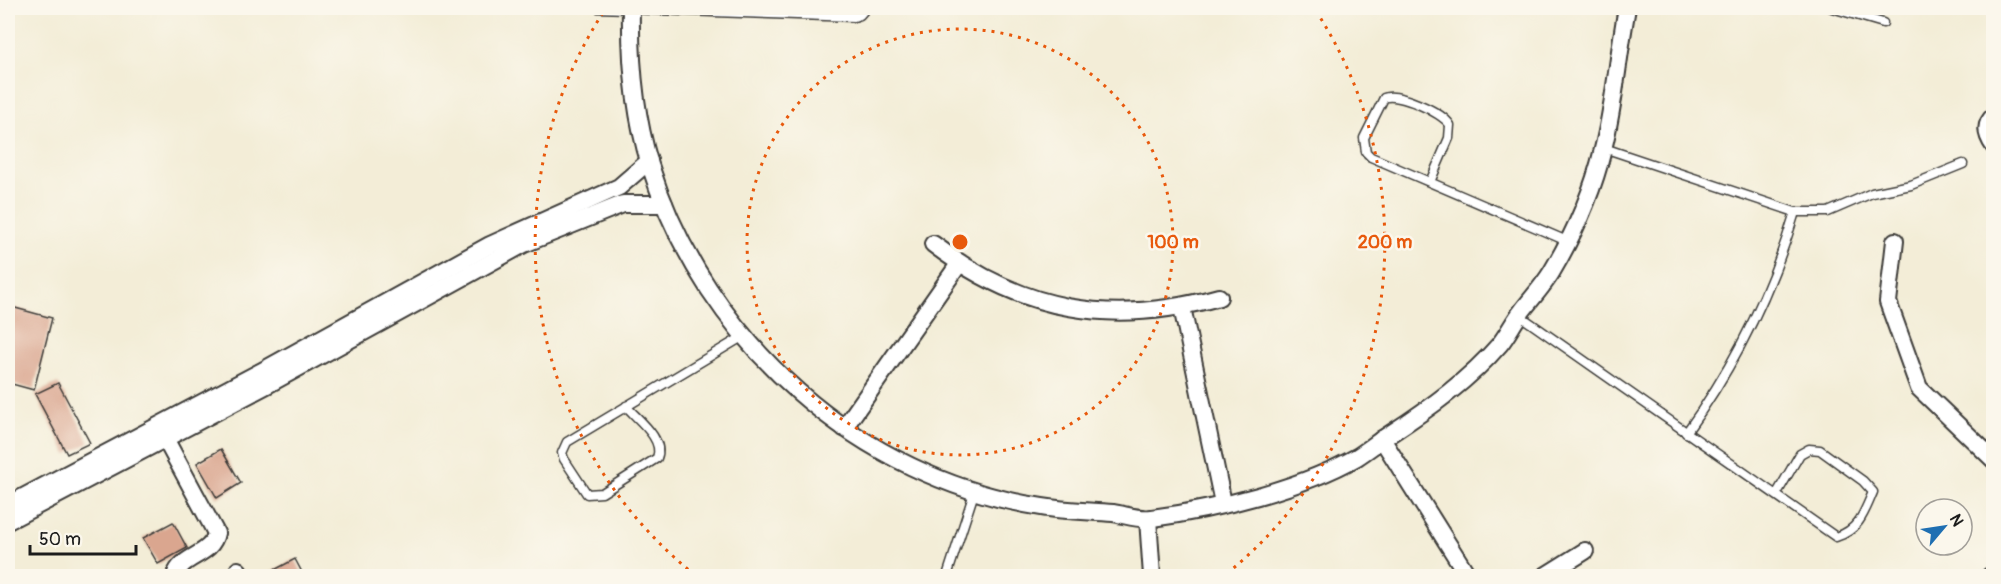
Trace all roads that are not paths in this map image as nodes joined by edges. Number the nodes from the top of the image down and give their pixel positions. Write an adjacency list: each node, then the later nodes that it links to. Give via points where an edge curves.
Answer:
1 (598, 8): 5 (lane)
2 (866, 8): 6 (lane, via 854,17)
3 (1627, 8): 10 (street)
4 (1832, 8): 7 (lane)
5 (631, 9): 6 (lane); 11 (street, via 633,70)
6 (785, 11)
7 (1883, 23)
8 (1994, 116): 9 (street, via 1987,126)
9 (1994, 146)
10 (1604, 148): 15 (lane); 17 (street)
11 (649, 161): 14 (street); 16 (street)
12 (1963, 164): 15 (lane, via 1911,185 1872,193 1828,212)
13 (1430, 182): 13 (lane, via 1366,152 1364,138 1384,98 1399,97 1441,115 1450,125 1449,138); 17 (lane)
14 (664, 204): 16 (street, via 623,204); 24 (street, via 698,273)
15 (1795, 212): 28 (lane, via 1755,322 1717,391)
16 (579, 213): 27 (street)
17 (1568, 241): 23 (street, via 1550,274)
18 (1895, 241): 30 (street, via 1888,302 1919,388)
19 (933, 244): 20 (street)
20 (959, 264): 22 (street, via 1000,287 1044,303 1089,312 1136,313); 26 (street)
21 (1219, 297): 22 (street)
22 (1182, 307): 33 (street)
23 (1519, 315): 28 (lane); 29 (street, via 1501,342 1434,406)
24 (742, 337): 25 (lane); 26 (street, via 807,400)
25 (626, 406): 25 (lane, via 563,447 564,459 587,494 602,493 657,458 657,441)
26 (844, 428): 31 (street, via 920,471)
27 (162, 432): 34 (street); 36 (street); 38 (street, via 216,533 212,545 183,563)
28 (1686, 433): 32 (lane)
29 (1382, 439): 33 (street, via 1356,457 1313,477); 41 (street)
30 (1994, 460)
31 (974, 493): 35 (street, via 1067,511); 39 (lane)
32 (1776, 495): 32 (lane, via 1836,537 1848,533 1861,520 1873,492 1820,450 1809,449 1800,454)
33 (1223, 503): 35 (street)
34 (8, 505)
35 (1148, 519): 40 (street)
36 (8, 521)
37 (1585, 550): 42 (street)
38 (175, 576)
39 (947, 576)
40 (1152, 576)
41 (1468, 576)
42 (1545, 576)

